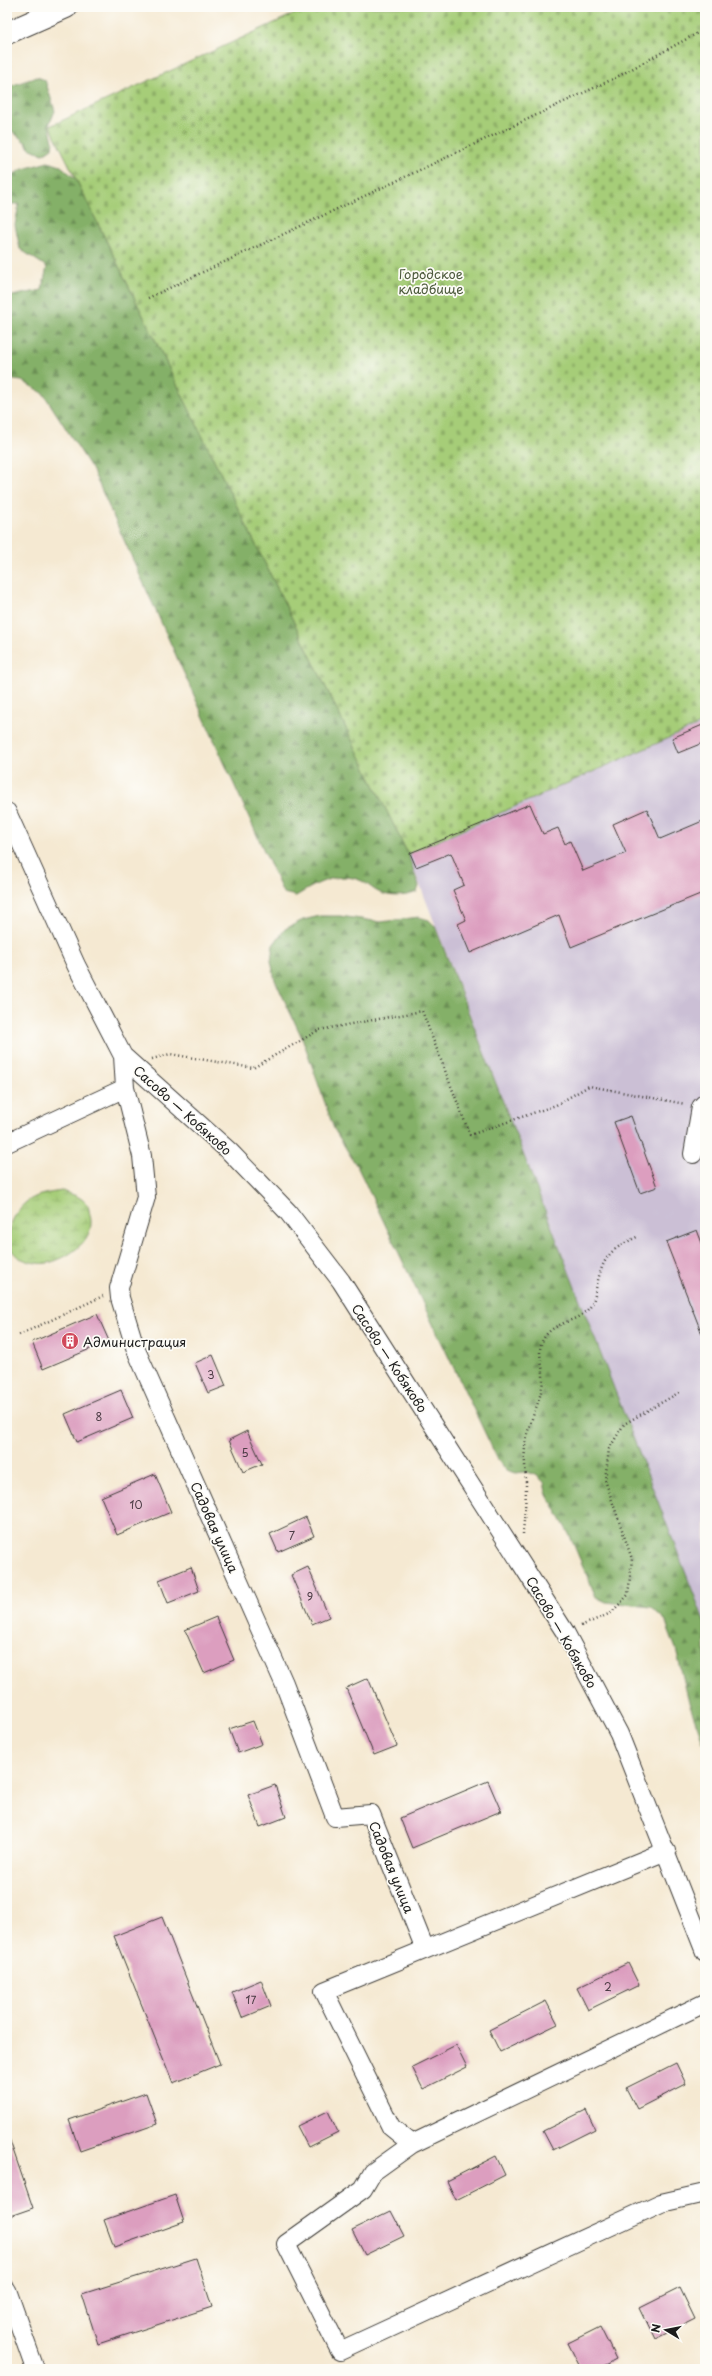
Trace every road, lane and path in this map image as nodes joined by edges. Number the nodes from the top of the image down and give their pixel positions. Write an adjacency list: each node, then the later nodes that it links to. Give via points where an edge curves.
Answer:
1 (66, 7): 3 (main road)
2 (705, 29): 4 (path, via 614,78)
3 (7, 33)
4 (148, 298)
5 (7, 812): 6 (street, Сасово — Кобяково, via 76,965)
6 (128, 1060): 7 (street, Садовая улица); 8 (path, via 170,1054 253,1068 319,1030 422,1011 470,1135 556,1105 589,1086); 15 (street, Сасово — Кобяково, via 230,1152 288,1212 341,1281)
7 (125, 1088): 9 (street); 12 (street, Садовая улица, via 142,1156 146,1197)
8 (703, 1105): 10 (street)
9 (7, 1143)
10 (693, 1154)
11 (639, 1236): 15 (path, via 623,1243 608,1255 602,1265 594,1299 589,1308 579,1316 553,1328 540,1343 543,1378 526,1438 523,1540)
12 (119, 1288): 13 (path); 18 (street, Садовая улица, via 136,1350 284,1683 334,1817 370,1814)
13 (19, 1335)
14 (680, 1392): 16 (path, via 624,1424 609,1449 605,1480 632,1559 628,1595 611,1613)
15 (517, 1557): 16 (street, Сасово — Кобяково)
16 (565, 1632): 17 (street, Сасово — Кобяково, via 619,1734)
17 (666, 1851): 18 (street); 19 (street, Сасово — Кобяково)
18 (425, 1949): 21 (street, via 324,1991 391,2127)
19 (705, 1952)
20 (705, 2003): 21 (street)
21 (412, 2144): 22 (street, via 373,2172 363,2189 286,2244 340,2351 661,2203)
22 (705, 2193)
23 (7, 2290): 24 (street)
24 (35, 2369)

